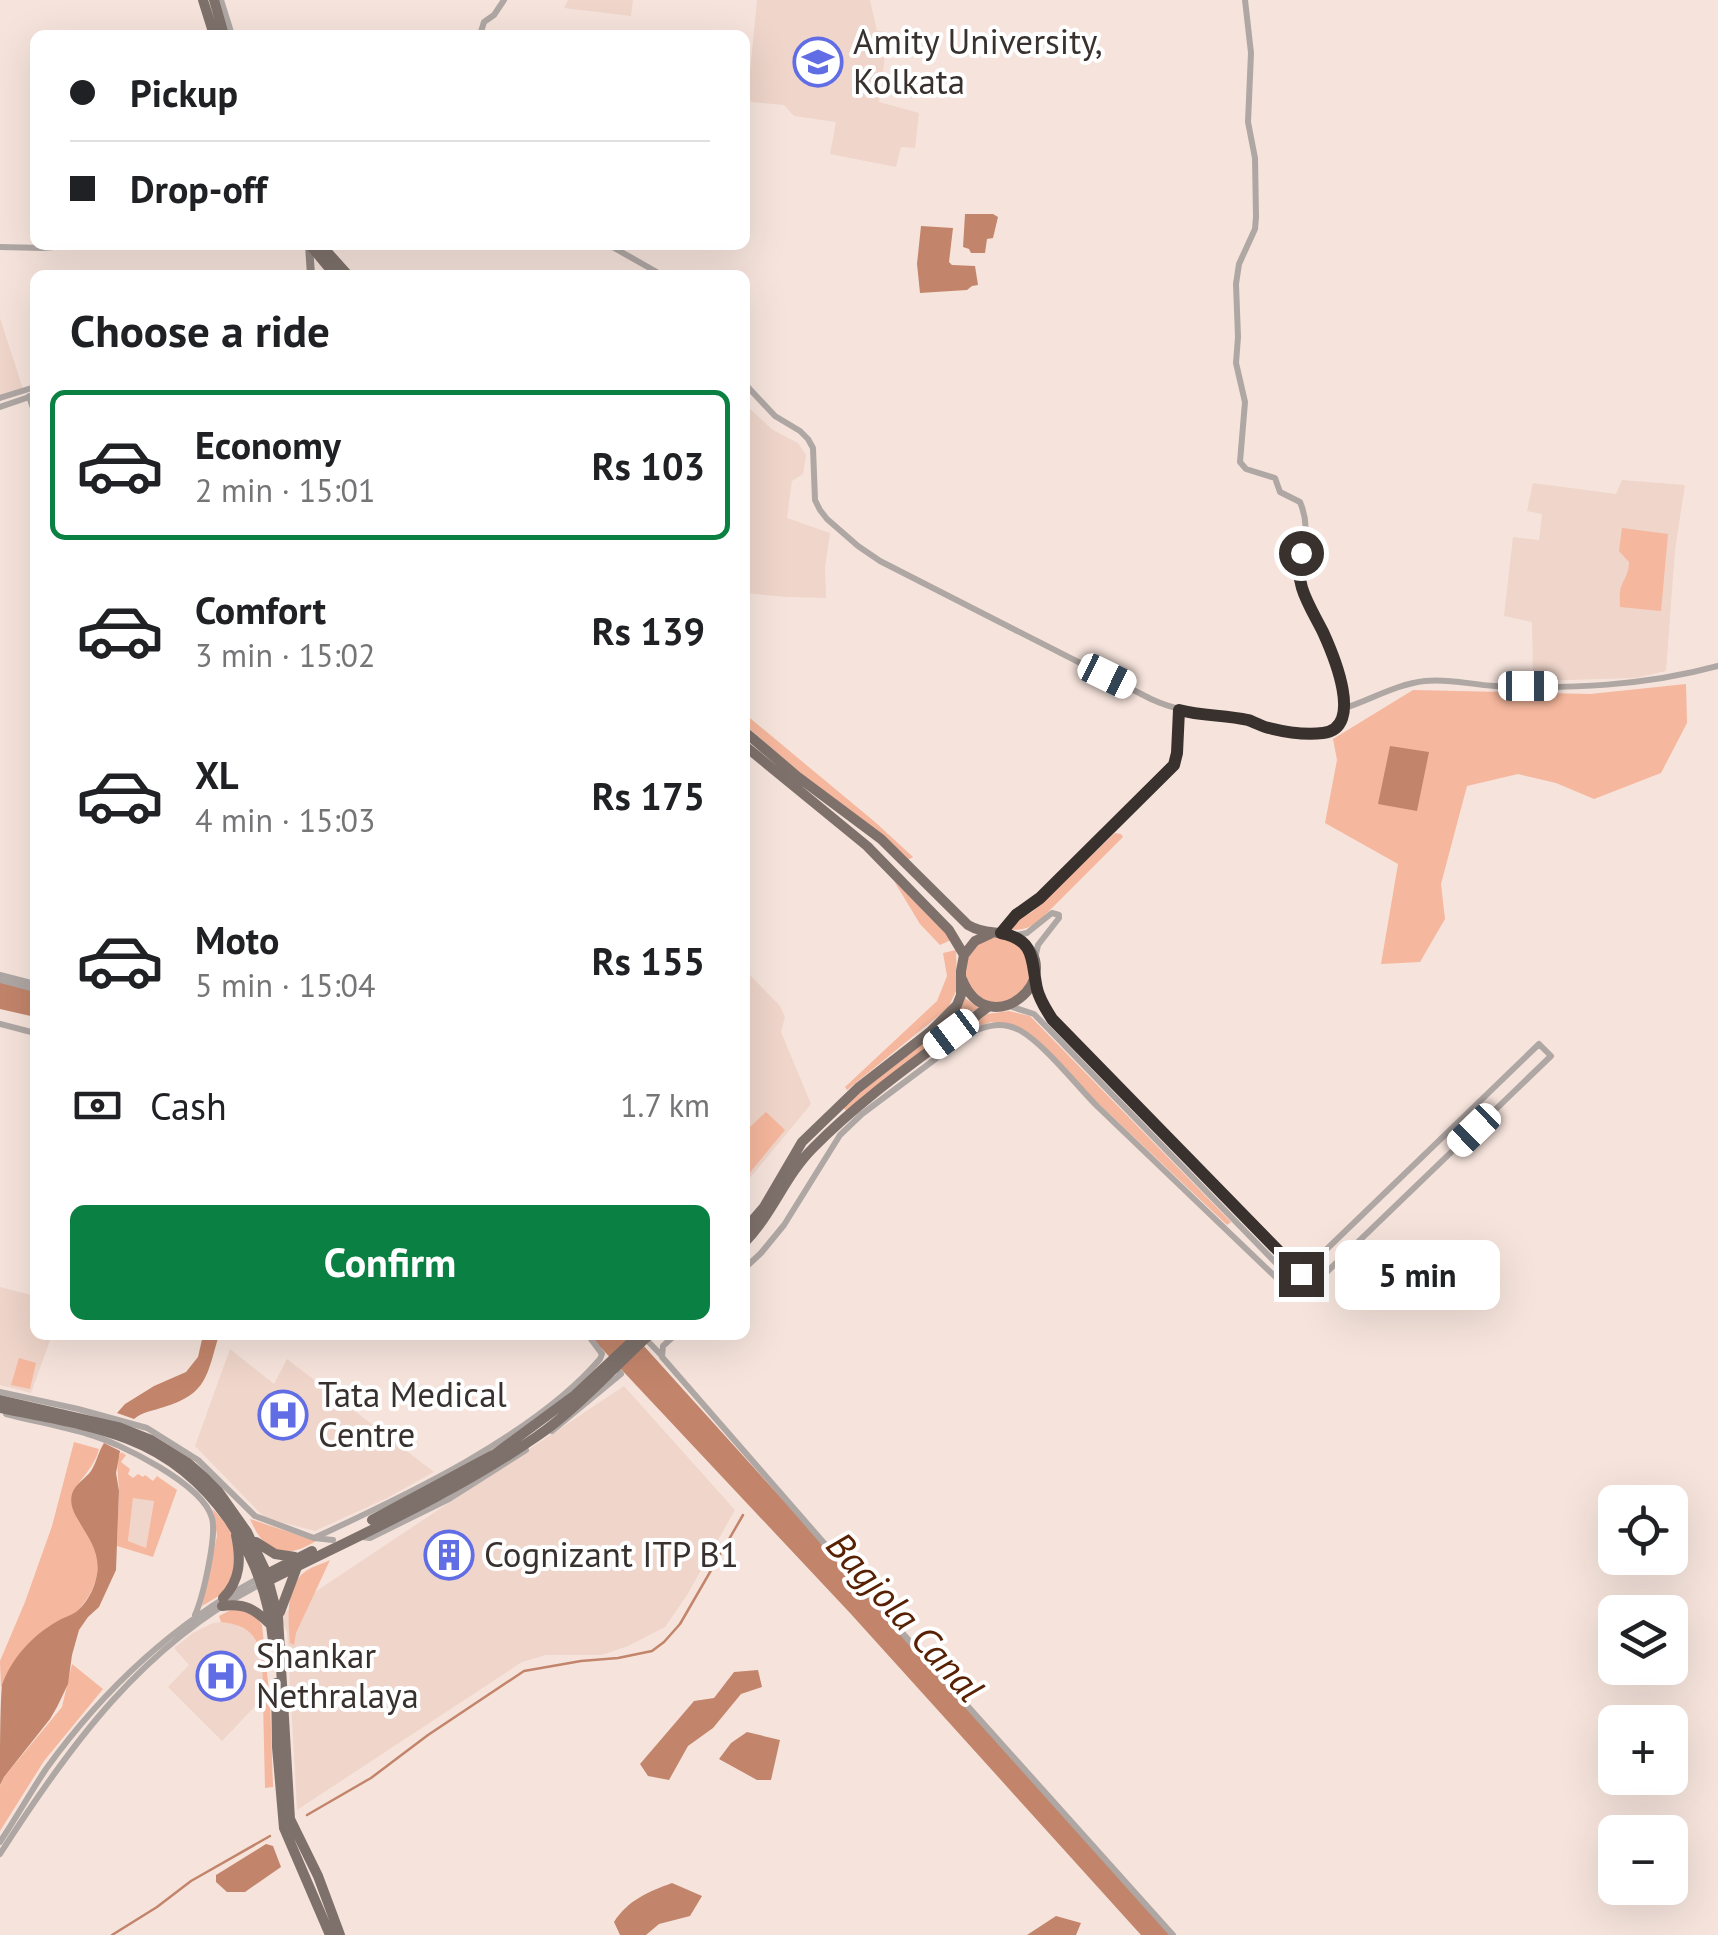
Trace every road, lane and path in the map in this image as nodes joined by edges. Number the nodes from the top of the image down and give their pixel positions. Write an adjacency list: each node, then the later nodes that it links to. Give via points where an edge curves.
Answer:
1 (203, 0): 5 (main road)
2 (218, 0): 6 (main road)
3 (504, 0): 7 (street)
4 (1245, 0): 19 (street, via 1256,217 1236,284 1236,363 1246,402 1240,462 1275,478 1306,518 1299,581 1332,655)
5 (212, 30)
6 (227, 30)
7 (482, 30)
8 (0, 247): 9 (street)
9 (30, 248)
10 (315, 250): 12 (main road)
11 (618, 250): 13 (street)
12 (335, 270)
13 (653, 270)
14 (750, 389): 20 (street, via 808,439 814,495 827,520 858,546 909,578)
15 (30, 394): 16 (street); 17 (street)
16 (0, 398)
17 (0, 406)
18 (1718, 666): 19 (street, via 1620,685 1422,681)
19 (1345, 708): 20 (street, via 1335,728 1321,733)
20 (1187, 712): 23 (street, via 1174,765)
21 (750, 736): 23 (main road, via 882,839 968,924)
22 (750, 750): 24 (main road, via 866,846 950,930)
23 (1001, 934): 24 (main road, via 975,941); 25 (main road, via 1026,946); 25 (street, via 1027,932 1058,915 1038,944)
24 (964, 955): 27 (main road)
25 (1035, 968): 30 (main road, via 1023,997); 37 (street, via 1041,1002 1052,1019)
26 (0, 977): 28 (street)
27 (962, 978): 29 (main road, via 972,996); 34 (main road, via 962,995 946,1018 802,1142)
28 (30, 986)
29 (989, 1006): 30 (main road); 33 (main road)
30 (1008, 1006): 38 (street, via 1034,1014)
31 (0, 1024): 32 (street)
32 (30, 1032)
33 (929, 1057): 35 (main road, via 857,1106 814,1147 771,1211); 36 (street, via 840,1134 784,1225); 40 (street, via 985,1026 1022,1032 1288,1288)
34 (750, 1228)
35 (750, 1229)
36 (750, 1263)
37 (1301, 1274): 38 (street); 39 (street); 39 (street, via 1541,1044 1550,1057)
38 (1294, 1282): 40 (street)
39 (1312, 1286): 40 (street)
40 (1305, 1293)
41 (592, 1340): 45 (street)
42 (638, 1340): 52 (main road)
43 (648, 1340): 46 (street)
44 (670, 1340): 46 (street)
45 (602, 1354): 55 (street, via 621,1374 564,1423 450,1499 370,1538); 57 (street, via 506,1436)
46 (662, 1357): 69 (street)
47 (0, 1392): 57 (street, via 147,1428 198,1460 255,1516)
48 (0, 1400): 56 (main road, via 151,1440 204,1477)
49 (0, 1410): 50 (main road, via 116,1435); 51 (street)
50 (153, 1452): 51 (main road); 53 (main road, via 192,1479)
51 (141, 1456): 53 (street)
52 (496, 1456): 55 (main road, via 466,1480); 58 (main road)
53 (208, 1501): 54 (main road); 62 (street, via 214,1532)
54 (235, 1528): 60 (main road); 61 (main road, via 238,1570)
55 (356, 1536): 59 (main road)
56 (251, 1538): 59 (main road); 60 (main road)
57 (314, 1538): 58 (street)
58 (333, 1540): 59 (main road)
59 (299, 1561): 60 (main road); 63 (main road)
60 (264, 1579): 61 (street); 63 (main road)
61 (222, 1602): 62 (street); 63 (main road); 64 (street)
62 (193, 1619): 64 (street)
63 (275, 1621): 67 (main road, via 281,1814); 68 (main road, via 290,1819)
64 (118, 1687): 65 (street, via 46,1770); 66 (street)
65 (0, 1842)
66 (0, 1854)
67 (330, 1935)
68 (340, 1935)
69 (1173, 1935)

